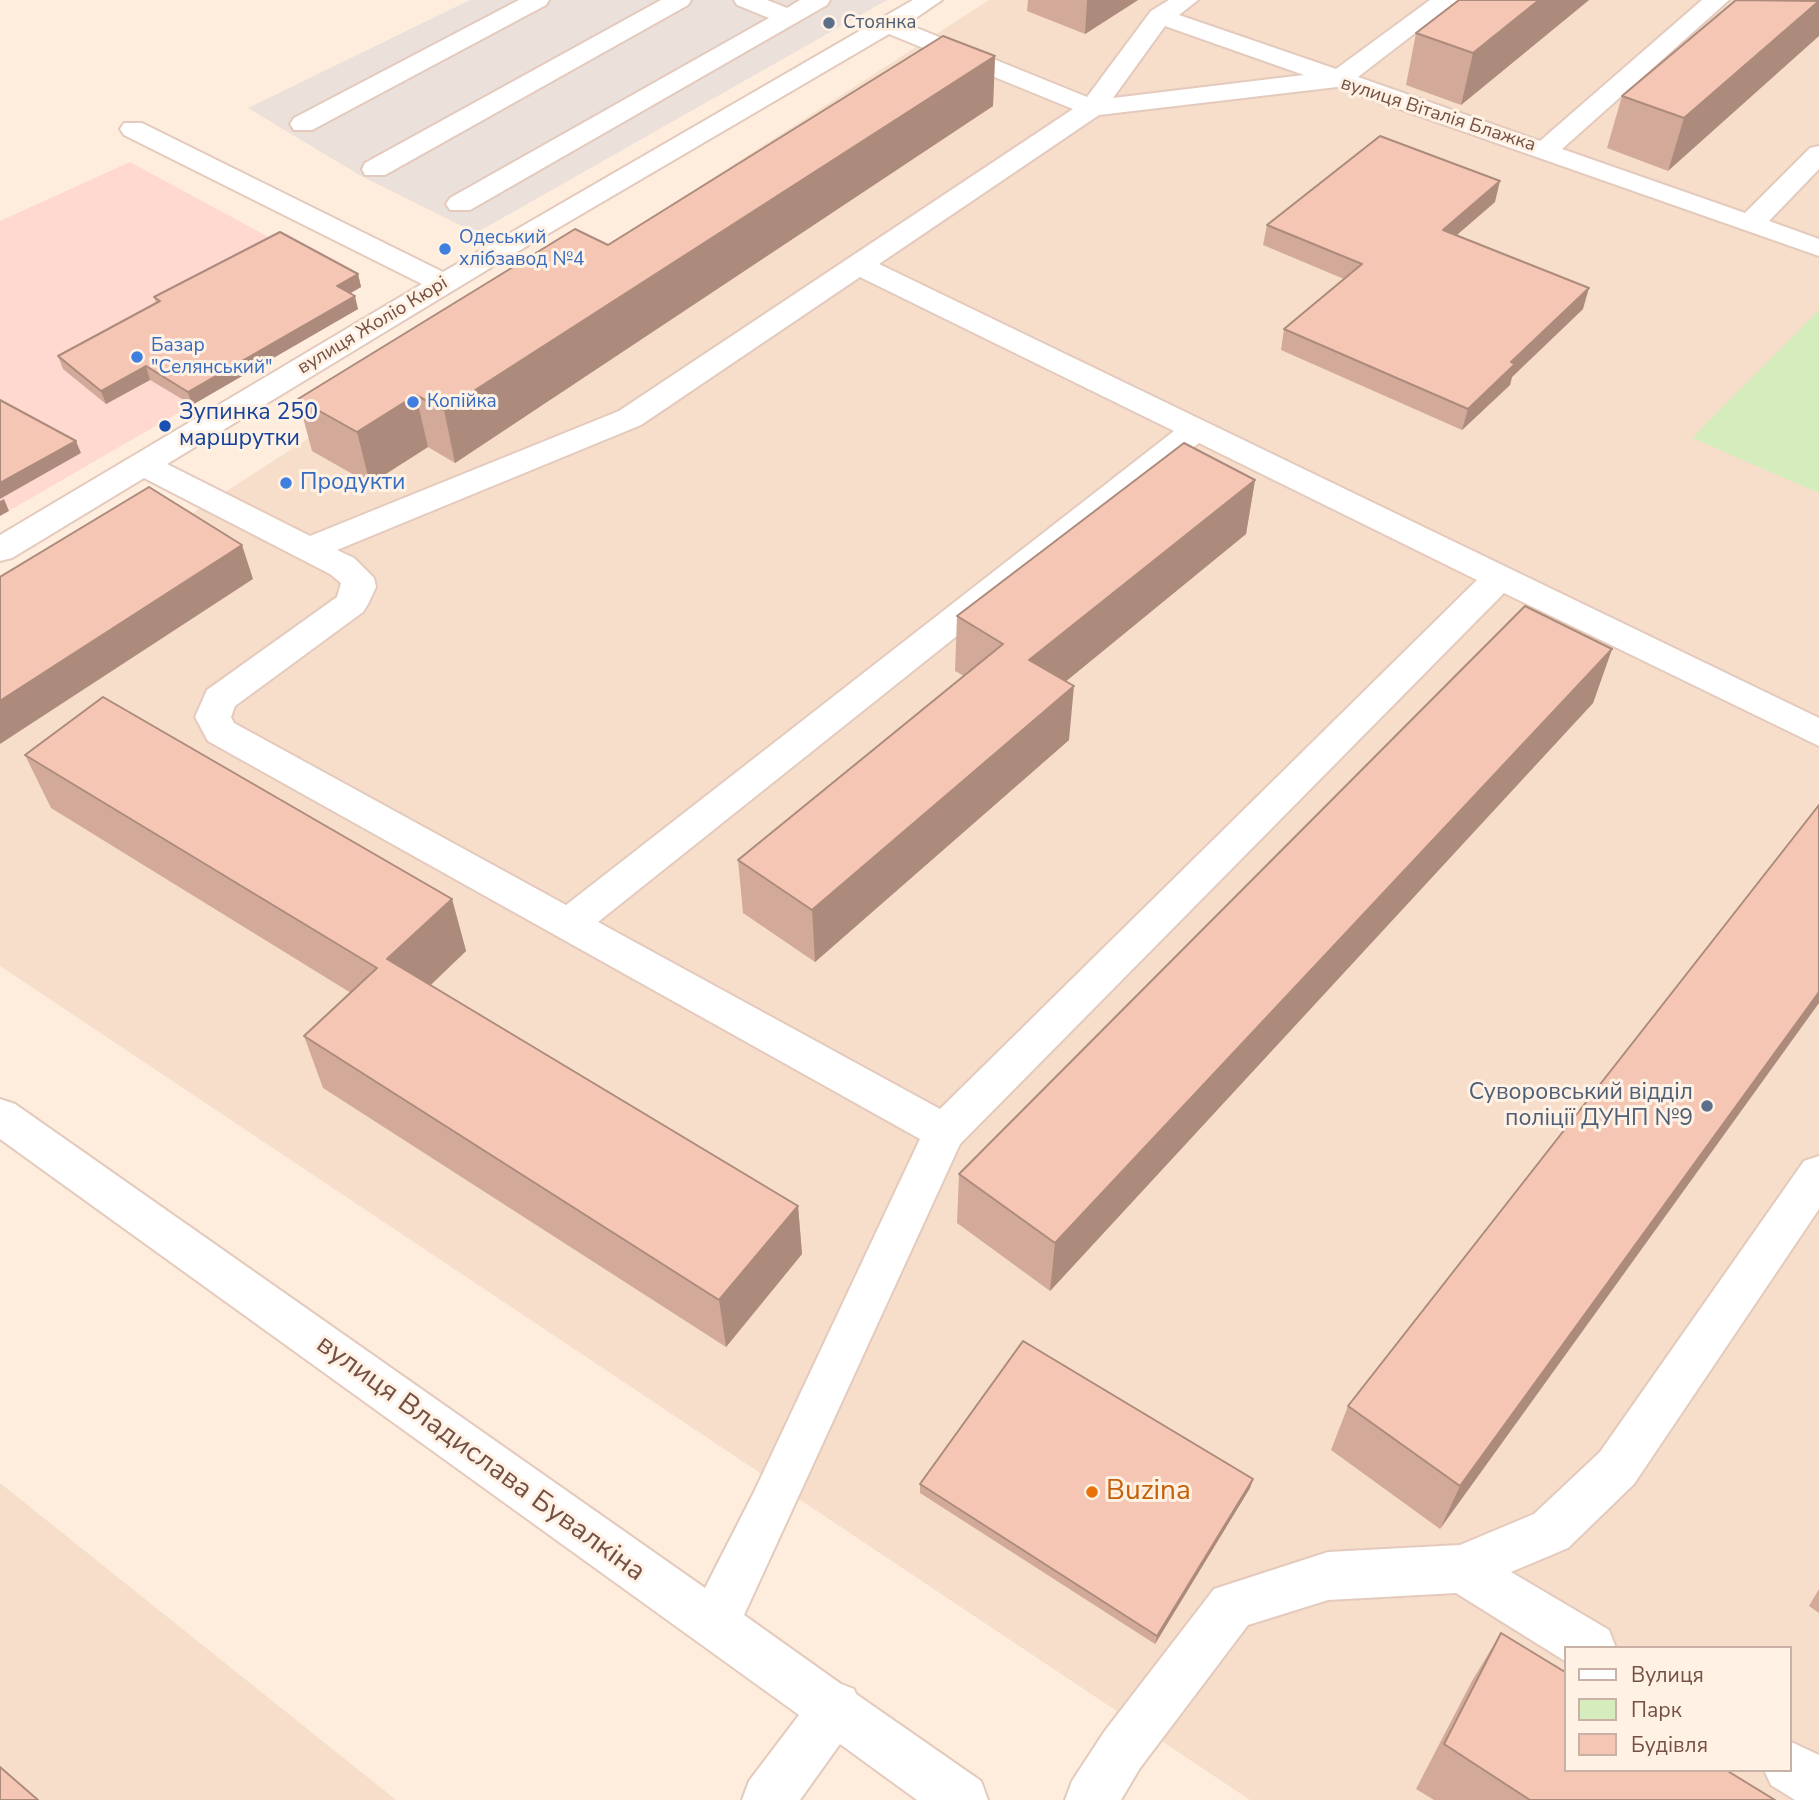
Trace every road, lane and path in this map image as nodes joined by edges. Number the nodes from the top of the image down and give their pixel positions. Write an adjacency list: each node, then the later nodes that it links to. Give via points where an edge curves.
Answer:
1 (537, 0): 13 (street)
2 (679, 0): 17 (street)
3 (746, 0): 8 (street, вулиця Віталія Блажка)
4 (930, 0): 10 (street, вулиця Жоліо Кюрі)
5 (1186, 0): 9 (street)
6 (1446, 0): 11 (street)
7 (1717, 0): 15 (street)
8 (802, 9): 10 (street, вулиця Віталія Блажка); 18 (street)
9 (1160, 16): 11 (street); 12 (street)
10 (857, 28): 12 (street, вулиця Віталія Блажка); 22 (street, вулиця Жоліо Кюрі)
11 (1339, 79): 12 (street, вулиця Віталія Блажка); 15 (street, вулиця Віталія Блажка)
12 (1092, 108): 21 (street)
13 (303, 124)
14 (133, 129): 22 (street)
15 (1545, 150): 19 (street, вулиця Віталія Блажка)
16 (1819, 154): 19 (street)
17 (375, 169)
18 (460, 204)
19 (1750, 223): 20 (street, вулиця Віталія Блажка)
20 (1819, 248)
21 (858, 265): 23 (street); 25 (street, via 630,418)
22 (444, 284): 24 (street, вулиця Жоліо Кюрі)
23 (1196, 430): 27 (street); 29 (street)
24 (142, 464): 25 (street); 26 (street, вулиця Жоліо Кюрі)
25 (309, 549): 29 (street, via 351,571 357,578 357,596 329,623 228,691 214,708 215,725)
26 (0, 550)
27 (1500, 577): 28 (street); 31 (street)
28 (1819, 733)
29 (568, 925): 31 (street)
30 (0, 1116): 34 (street, вулиця Владислава Бувалкіна)
31 (944, 1132): 34 (street)
32 (1819, 1174): 33 (street, via 1617,1468 1551,1531)
33 (1461, 1569): 35 (street); 41 (street, via 1328,1576 1232,1606 1122,1750)
34 (713, 1625): 36 (street, вулиця Владислава Бувалкіна)
35 (1588, 1646)
36 (836, 1707): 39 (street); 40 (street, вулиця Владислава Бувалкіна)
37 (1791, 1768): 38 (street)
38 (1819, 1785)
39 (768, 1800)
40 (962, 1800)
41 (1091, 1800)

